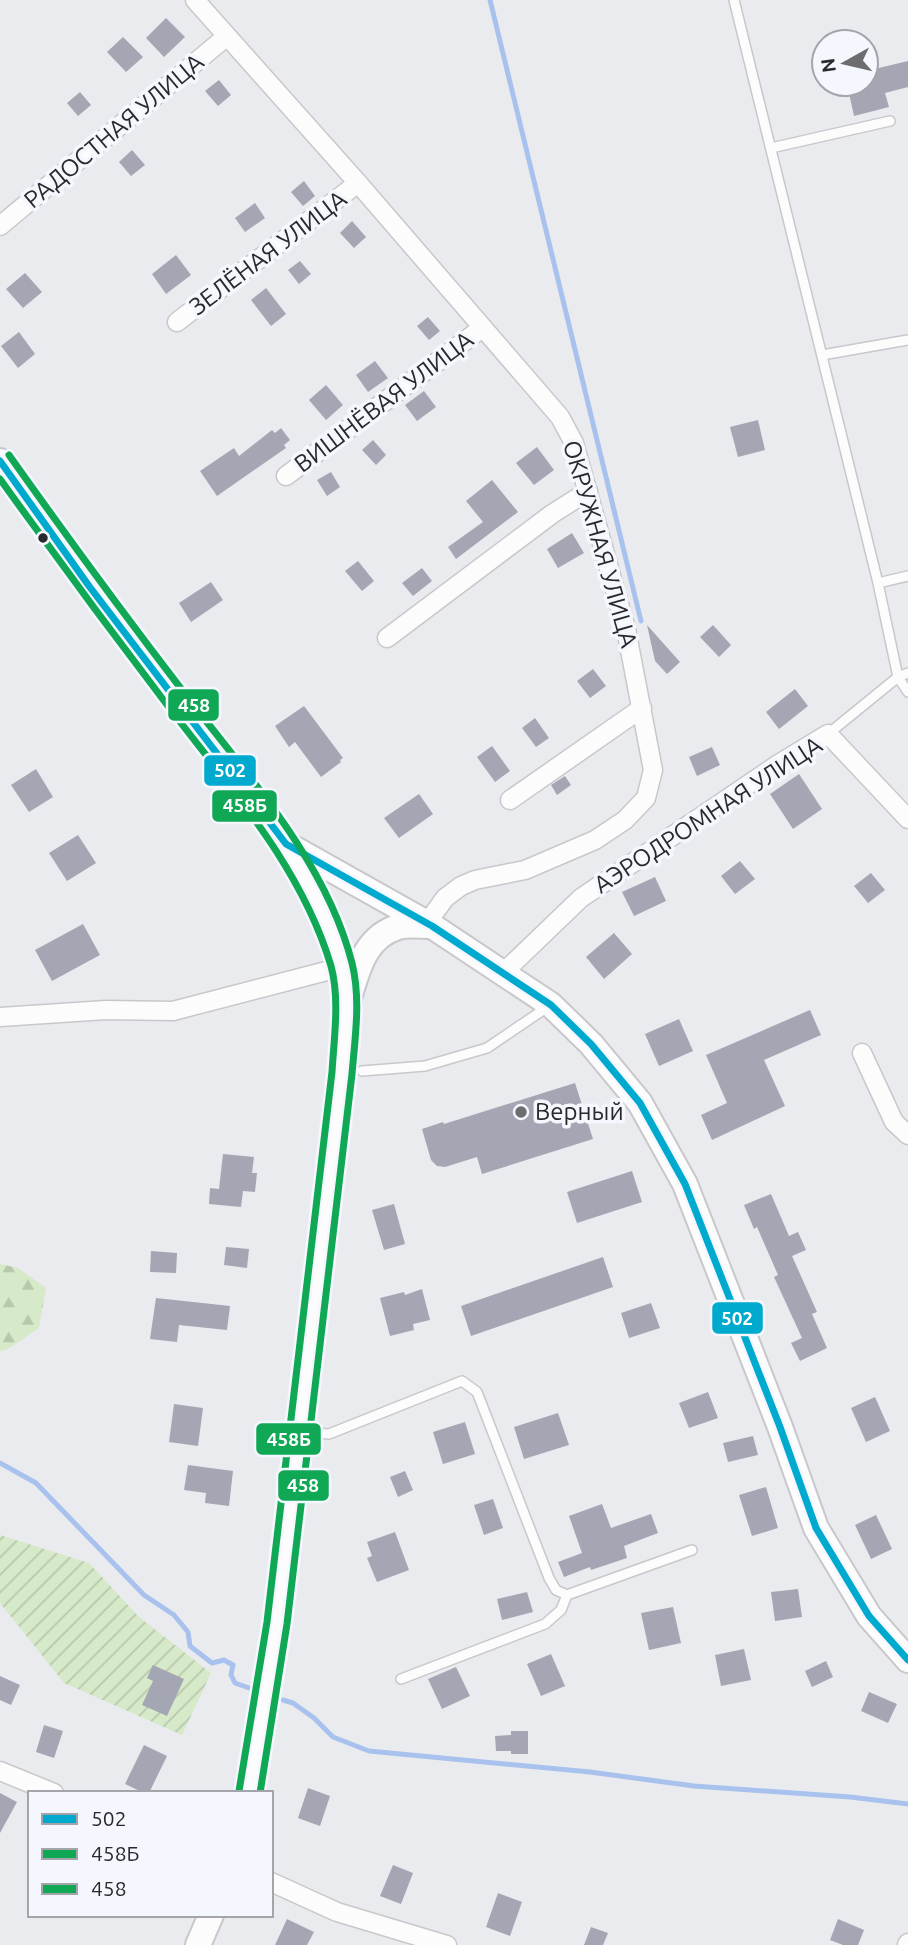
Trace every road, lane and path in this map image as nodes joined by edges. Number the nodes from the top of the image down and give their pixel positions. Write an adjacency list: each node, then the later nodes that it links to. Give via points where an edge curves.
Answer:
1 (195, 0): 3 (street, ОКРУЖНАЯ УЛИЦА)
2 (734, 0): 5 (lane)
3 (227, 36): 6 (street, ОКРУЖНАЯ УЛИЦА); 7 (street, РАДОСТНАЯ УЛИЦА)
4 (890, 121): 5 (lane)
5 (771, 148): 11 (lane)
6 (358, 183): 8 (street, ЗЕЛЁНАЯ УЛИЦА); 9 (street, ОКРУЖНАЯ УЛИЦА)
7 (0, 226)
8 (177, 322)
9 (482, 328): 13 (street, ВИШНЁВАЯ УЛИЦА); 14 (street, ОКРУЖНАЯ УЛИЦА, via 560,416 574,443)
10 (908, 340): 11 (lane)
11 (822, 355): 16 (lane)
12 (0, 461): 25 (main road)
13 (286, 476)
14 (588, 491): 17 (street); 21 (street, ОКРУЖНАЯ УЛИЦА, via 626,629)
15 (908, 576): 16 (lane)
16 (878, 583): 19 (lane)
17 (387, 638)
18 (908, 673): 19 (lane)
19 (898, 677): 20 (lane); 22 (lane)
20 (908, 692)
21 (642, 708): 23 (street); 26 (street, ОКРУЖНАЯ УЛИЦА, via 653,770 646,798 625,820 595,841 525,870 461,886 444,898)
22 (828, 734): 24 (street, АЭРОДРОМНАЯ УЛИЦА); 28 (street, АЭРОДРОМНАЯ УЛИЦА, via 581,898)
23 (510, 800)
24 (908, 819)
25 (286, 844): 26 (main road); 27 (main road, via 327,922)
26 (430, 924): 28 (main road); 29 (main road, via 399,927 364,952)
27 (342, 967): 29 (main road); 31 (street, via 173,1011)
28 (504, 972): 30 (main road)
29 (346, 1005): 35 (main road)
30 (551, 1005): 33 (lane, via 487,1048 425,1066); 38 (main road, via 640,1103 685,1184 816,1528 869,1616)
31 (0, 1017)
32 (862, 1053): 34 (street, via 894,1122)
33 (362, 1072)
34 (908, 1135)
35 (301, 1432): 37 (lane, via 329,1434 462,1381 477,1392 549,1578 556,1590); 42 (main road, via 278,1623)
36 (692, 1550): 37 (lane)
37 (567, 1595): 39 (lane, via 561,1610 545,1624)
38 (908, 1660)
39 (401, 1679)
40 (0, 1771): 41 (street)
41 (49, 1791)
42 (249, 1791)
43 (273, 1883): 46 (street, via 337,1912)
44 (210, 1917): 45 (main road)
45 (198, 1945)
46 (446, 1945)

